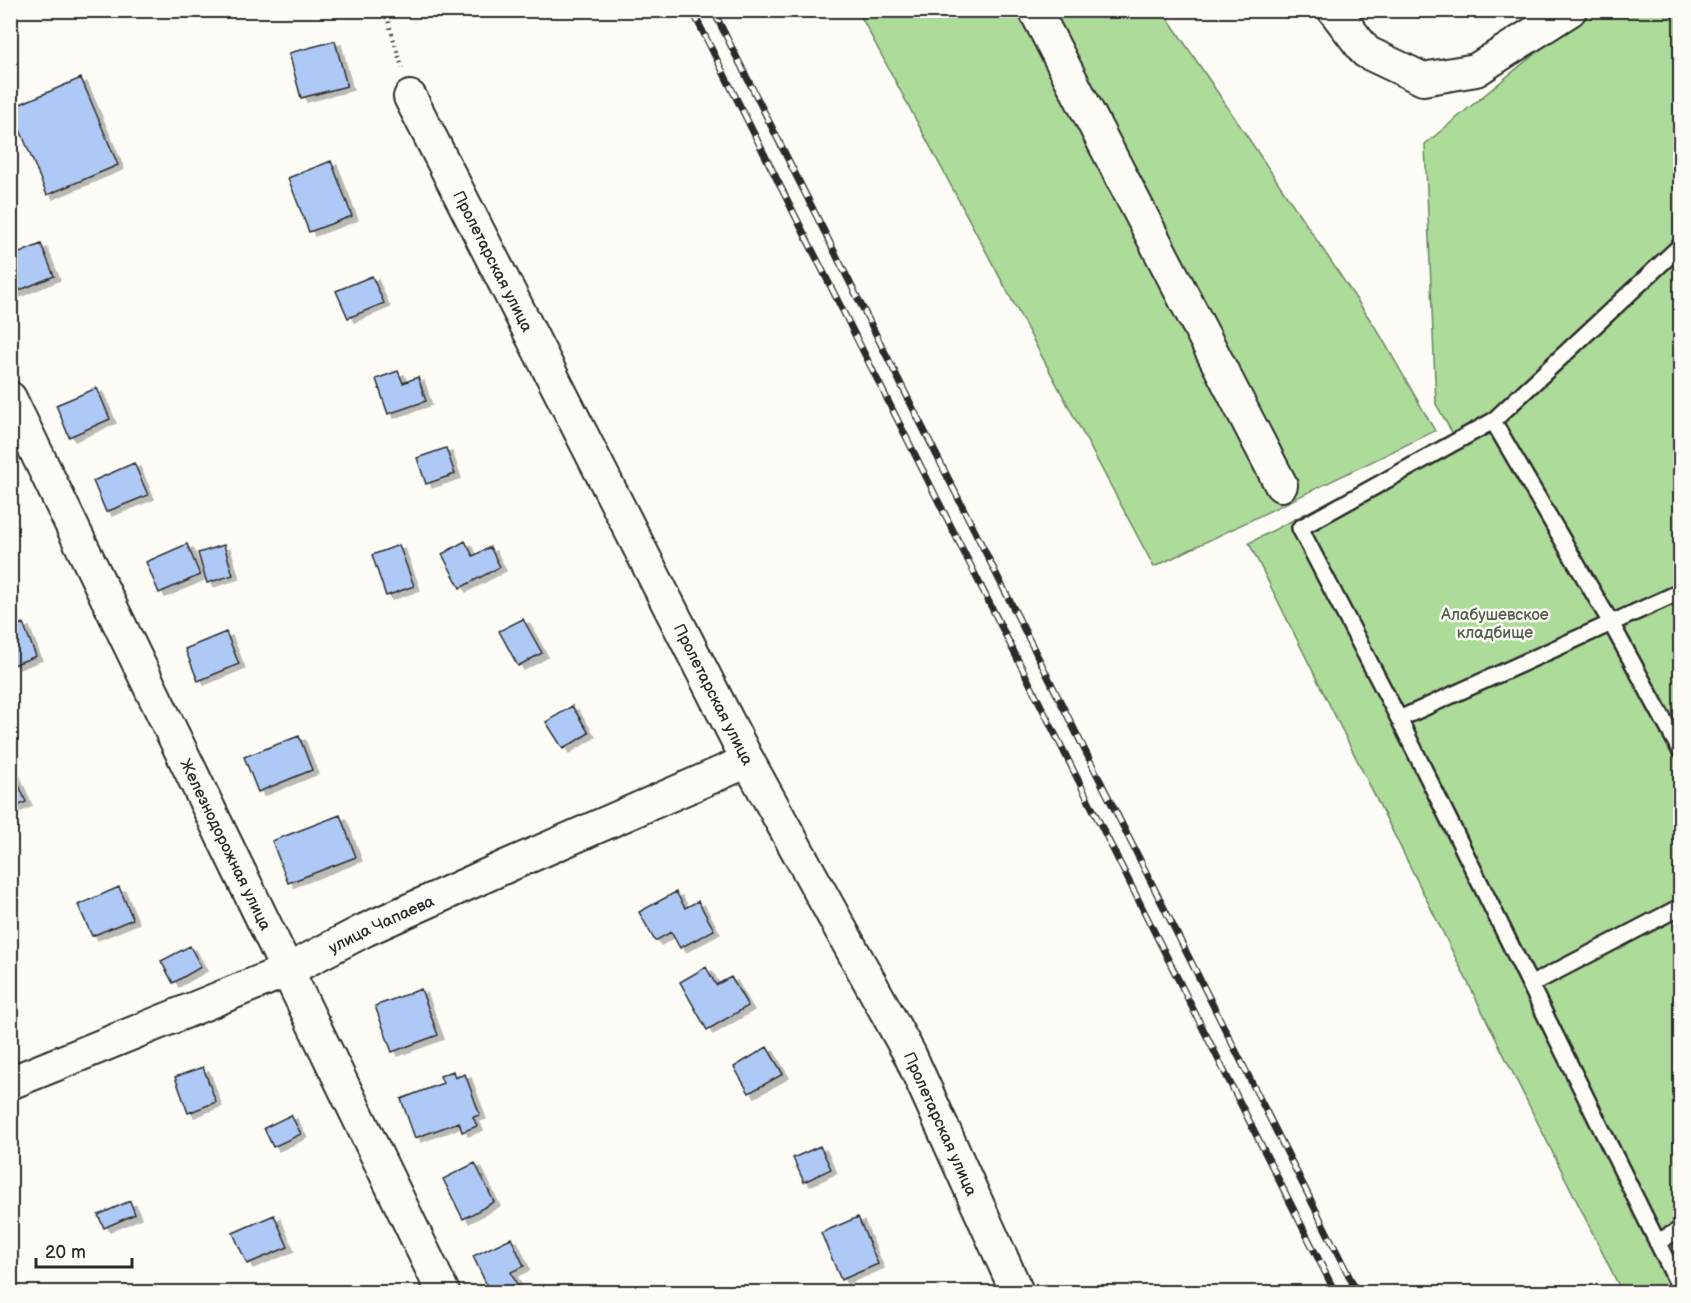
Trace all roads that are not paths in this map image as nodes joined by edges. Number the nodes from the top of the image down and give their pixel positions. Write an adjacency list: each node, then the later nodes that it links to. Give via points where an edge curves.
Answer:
1 (1035, 10): 8 (street)
2 (1334, 10): 3 (street, via 1366,52 1423,79 1476,70)
3 (1570, 10)
4 (410, 97): 13 (street, Пролетарская улица)
5 (1680, 246): 7 (lane)
6 (10, 398): 15 (street, Железнодорожная улица)
7 (1493, 421): 10 (lane); 11 (lane, via 1300,528)
8 (1281, 485)
9 (1680, 592): 10 (lane)
10 (1611, 623): 11 (lane); 12 (lane)
11 (1399, 719): 16 (lane)
12 (1680, 750)
13 (748, 761): 15 (street, улица Чапаева, via 365,930); 22 (street, Пролетарская улица, via 910,1055)
14 (1680, 907): 16 (lane)
15 (286, 971): 17 (street, улица Чапаева); 21 (street, Железнодорожная улица)
16 (1530, 985): 19 (lane)
17 (10, 1083)
18 (1680, 1230): 19 (lane)
19 (1657, 1242): 20 (lane)
20 (1680, 1288)
21 (443, 1293)
22 (1017, 1293)

